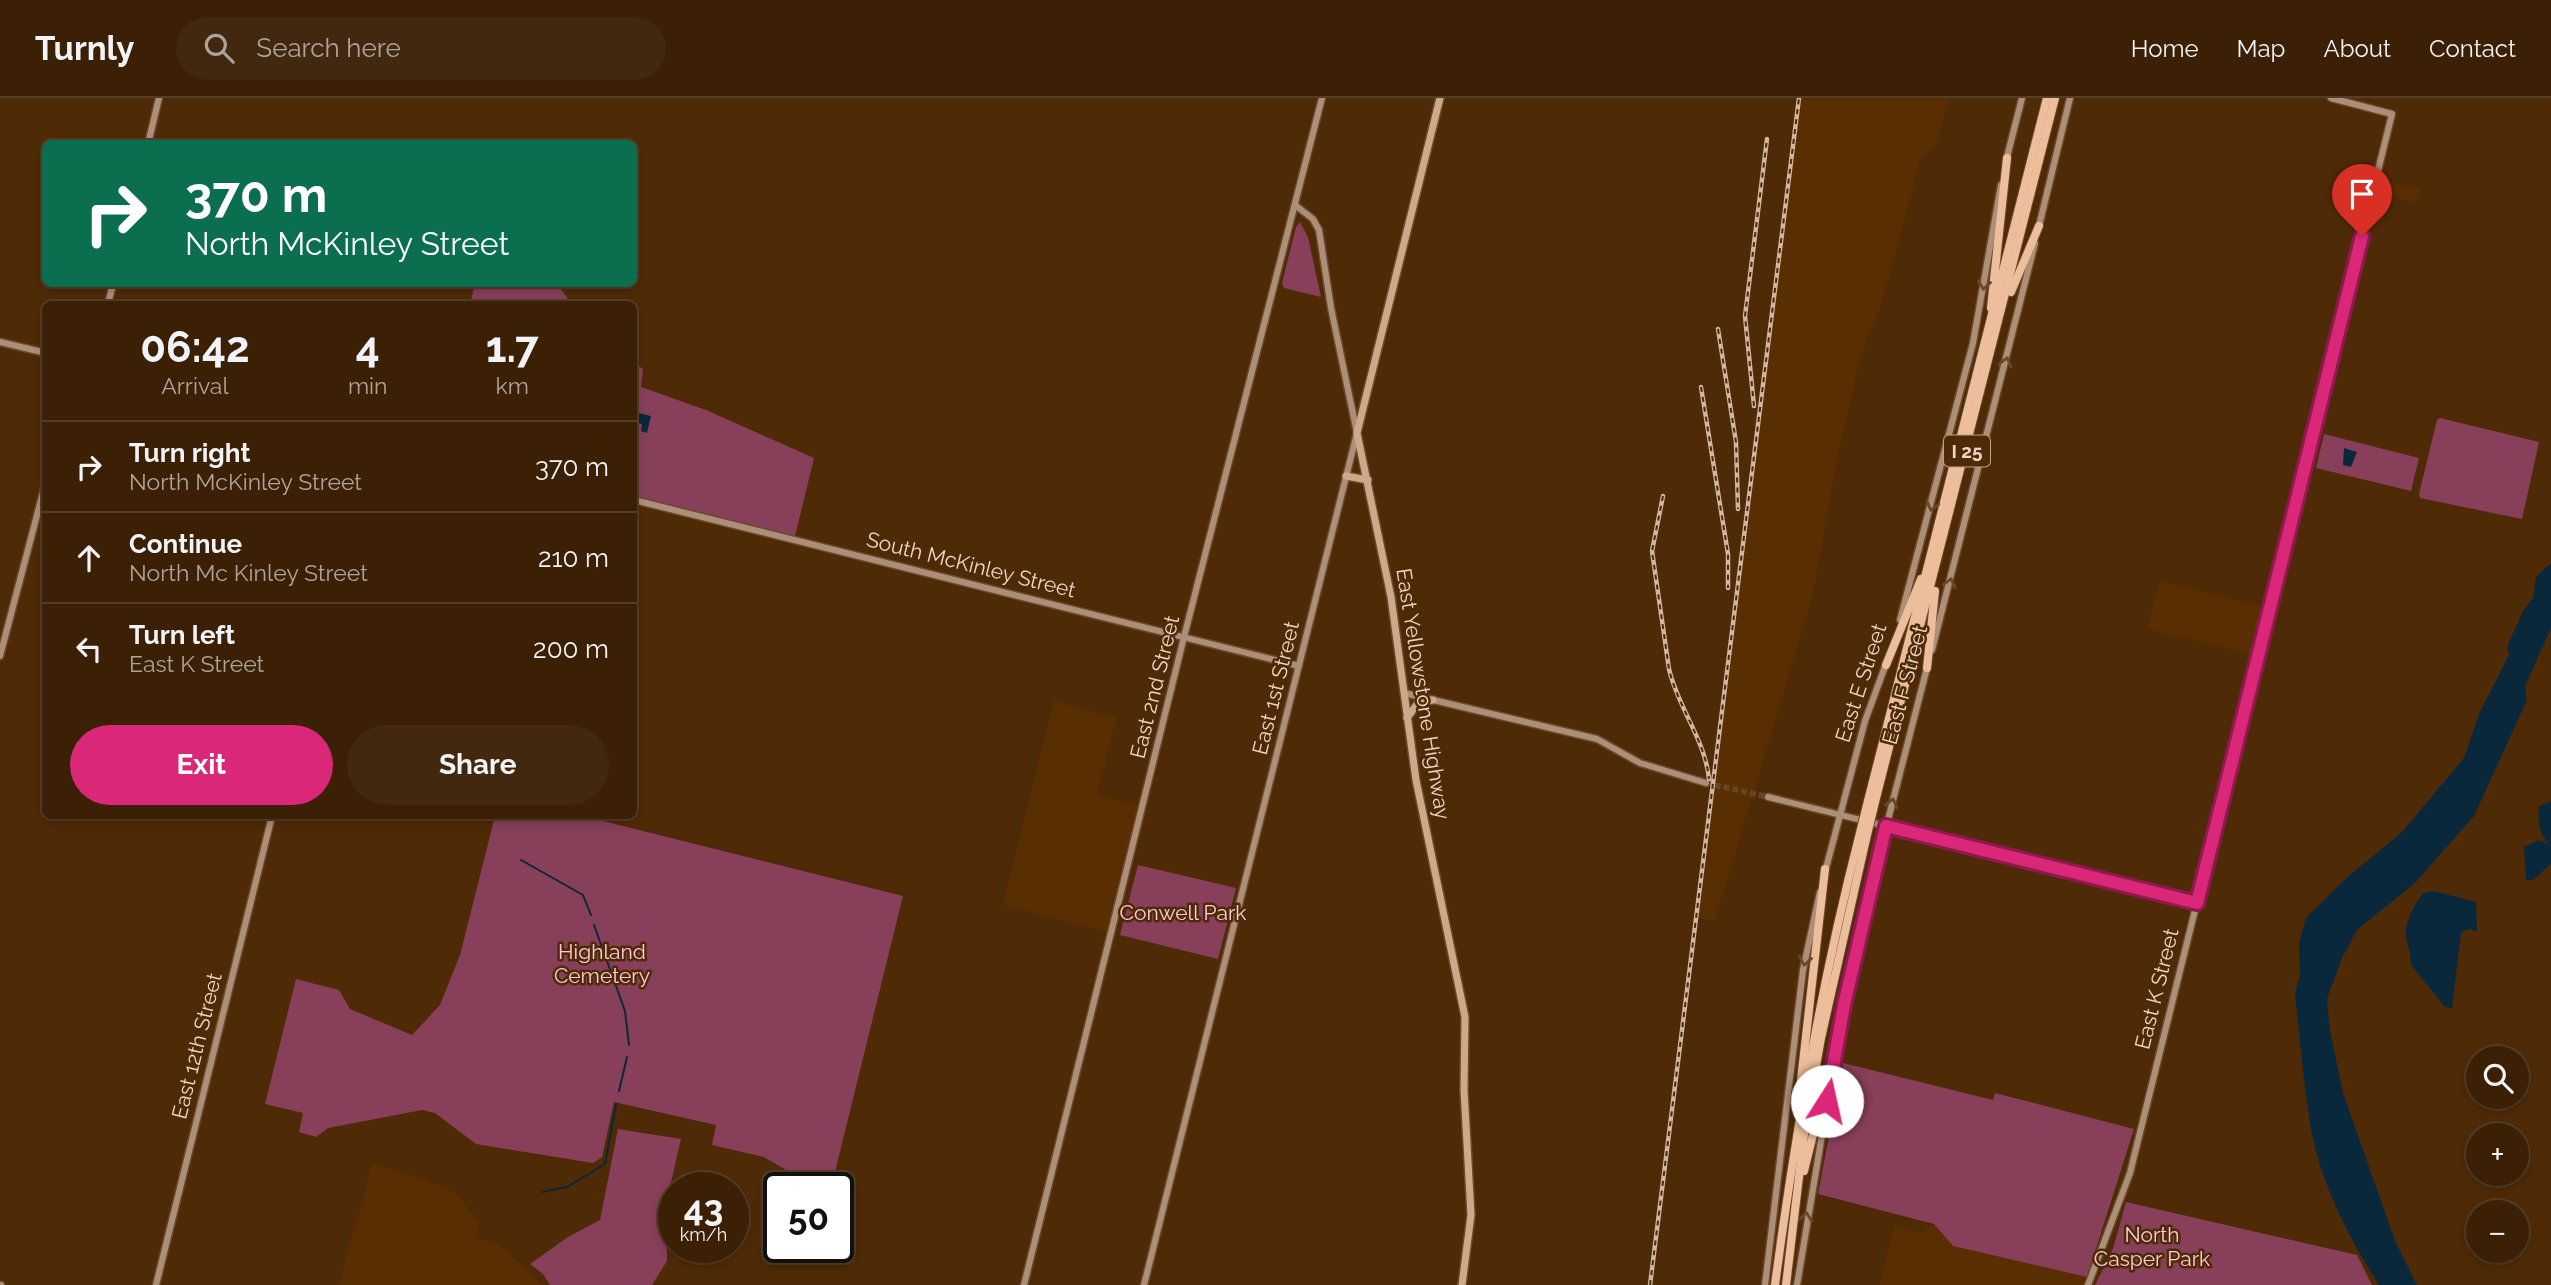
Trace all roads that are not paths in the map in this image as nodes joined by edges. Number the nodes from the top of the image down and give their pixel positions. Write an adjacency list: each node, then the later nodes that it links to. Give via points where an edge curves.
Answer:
1 (159, 98): 9 (main road)
2 (1322, 98): 11 (main road, East 2nd Street)
3 (1440, 98): 16 (main road, East 1st Street)
4 (2022, 98): 10 (main road, East E Street)
5 (2048, 98): 13 (highway, I 25)
6 (2055, 98): 13 (highway, I 25)
7 (2070, 98): 12 (main road, East F Street)
8 (2331, 98): 37 (main road, East K Street, via 2392,114)
9 (149, 140)
10 (2007, 158): 13 (highway); 24 (main road, East E Street, one-way to 24, via 1973,343 1915,573)
11 (1295, 205): 16 (main road, East Yellowstone Highway, via 1313,219 1318,230); 22 (main road, East 2nd Street)
12 (2039, 226): 13 (highway); 26 (main road, East F Street, one-way to 12)
13 (1992, 337): 21 (highway, I 25)
14 (0, 342): 15 (main road)
15 (42, 353)
16 (1357, 433): 17 (main road, East 1st Street); 18 (main road, East Yellowstone Highway)
17 (1346, 476): 18 (main road); 25 (main road, East 1st Street)
18 (1368, 480): 27 (main road, East Yellowstone Highway)
19 (42, 496): 23 (main road)
20 (637, 501): 22 (main road, South McKinley Street)
21 (1943, 528): 24 (highway); 26 (highway); 35 (highway, I 25, bridge)
22 (1184, 637): 25 (main road, South McKinley Street); 42 (main road, East 2nd Street)
23 (0, 656)
24 (1886, 665): 32 (main road, East E Street, via 1865,721)
25 (1299, 666): 43 (main road, East 1st Street)
26 (1927, 668): 34 (main road, East F Street, one-way to 26)
27 (1404, 693): 28 (main road); 29 (main road, East Yellowstone Highway)
28 (1433, 699): 29 (main road, via 1418,703); 30 (main road, via 1597,739 1640,763)
29 (1406, 719): 44 (main road, East Yellowstone Highway, via 1465,1017 1471,1215)
30 (1706, 783)
31 (1768, 797): 32 (main road)
32 (1840, 814): 34 (main road); 36 (main road, East E Street)
33 (271, 819): 41 (main road, East 12th Street)
34 (1886, 826): 37 (main road); 38 (main road, East F Street)
35 (1862, 838): 39 (highway, I 25, via 1823,987); 40 (highway, I 25, via 1823,1025)
36 (1825, 870): 39 (highway); 45 (main road, East E Street, one-way to 45, via 1803,970)
37 (2197, 903): 49 (main road, East K Street, via 2130,1173)
38 (1844, 1005): 40 (highway); 48 (main road, East F Street, one-way to 38)
39 (1798, 1126): 46 (highway, I 25)
40 (1793, 1218): 47 (highway, I 25)
41 (156, 1285)
42 (1024, 1285)
43 (1144, 1285)
44 (1462, 1285)
45 (1765, 1285)
46 (1775, 1285)
47 (1786, 1285)
48 (1797, 1285)
49 (2088, 1285)

